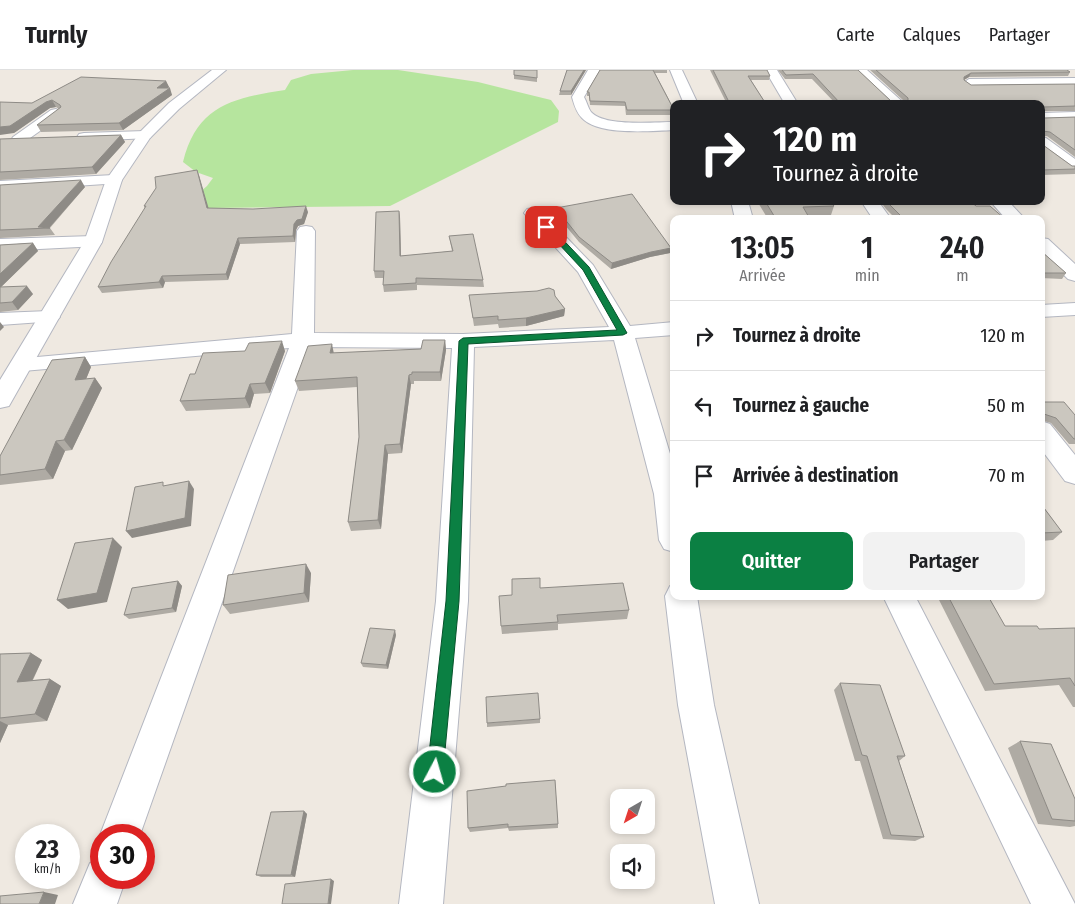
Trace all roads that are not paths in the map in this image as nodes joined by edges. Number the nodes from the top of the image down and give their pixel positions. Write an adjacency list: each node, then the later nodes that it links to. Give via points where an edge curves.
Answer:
1 (220, 70): 17 (street)
2 (594, 70): 16 (street, via 578,97 590,118 612,124)
3 (676, 70): 10 (street)
4 (771, 70): 11 (street)
5 (860, 70): 12 (street)
6 (958, 74): 8 (street)
7 (1075, 82): 8 (street)
8 (968, 83): 9 (street)
9 (982, 94)
10 (689, 100)
11 (790, 100)
12 (894, 100)
13 (56, 113): 21 (street)
14 (1075, 116): 15 (street)
15 (1045, 117)
16 (670, 126)
17 (145, 134): 19 (street); 24 (street)
18 (48, 138): 21 (street)
19 (67, 138)
20 (0, 140): 21 (street)
21 (18, 140)
22 (1045, 144): 23 (street)
23 (1075, 166)
24 (114, 180): 25 (street); 30 (street)
25 (0, 186)
26 (1002, 205): 28 (street)
27 (533, 213): 39 (street, via 586,269)
28 (1012, 215)
29 (306, 231): 40 (street)
30 (93, 242): 31 (street); 36 (street)
31 (0, 245)
32 (1045, 246): 33 (street)
33 (1075, 274)
34 (1075, 309): 35 (street)
35 (1045, 311)
36 (49, 317): 37 (street); 42 (street)
37 (0, 319)
38 (670, 328): 39 (street)
39 (623, 333): 41 (street); 46 (street)
40 (302, 340): 41 (street); 42 (street); 49 (street)
41 (463, 341): 52 (street, via 452,601)
42 (23, 364): 43 (street)
43 (0, 400)
44 (1045, 435): 45 (street)
45 (1075, 474)
46 (670, 509)
47 (682, 600): 53 (street, via 696,705)
48 (901, 600): 54 (street)
49 (124, 824)
50 (101, 889): 51 (street)
51 (95, 904)
52 (421, 904)
53 (737, 904)
54 (1053, 904)

